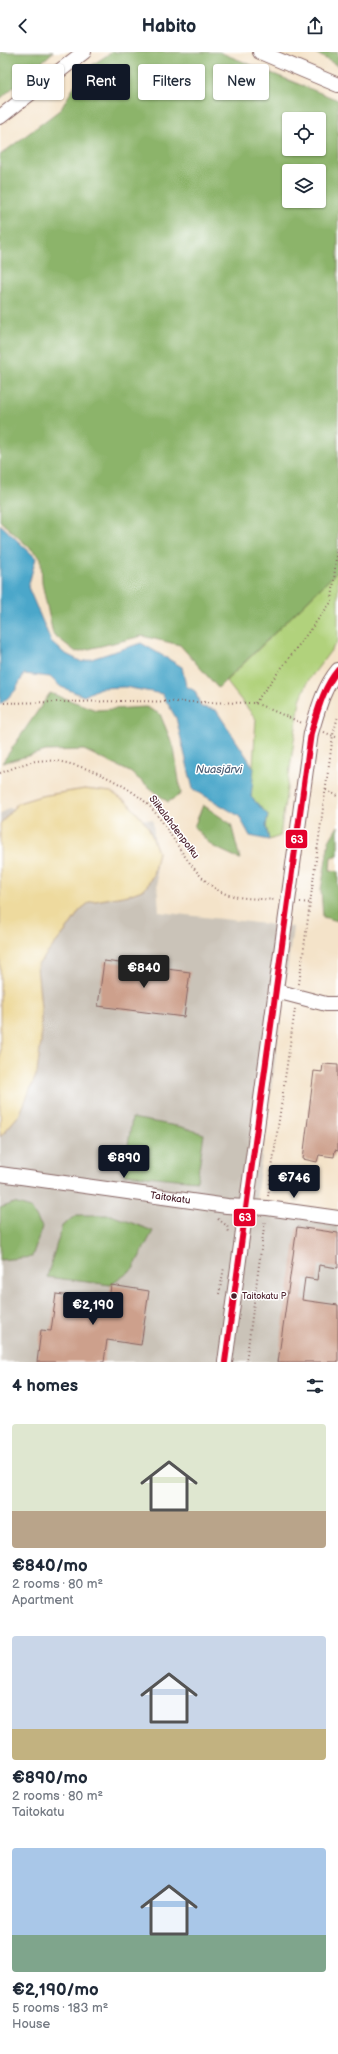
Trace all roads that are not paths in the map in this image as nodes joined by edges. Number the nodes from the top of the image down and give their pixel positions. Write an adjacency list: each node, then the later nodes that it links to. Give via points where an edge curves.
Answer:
1 (84, 52): 4 (street)
2 (260, 52): 3 (street)
3 (338, 85)
4 (0, 117)
5 (338, 670): 6 (street, via 320,701 313,727)
6 (276, 992): 7 (street); 9 (street)
7 (331, 1003)
8 (0, 1174): 9 (street, Taitokatu, via 227,1206)
9 (246, 1206): 10 (street, Taitokatu); 11 (street)
10 (338, 1218)
11 (225, 1362)

